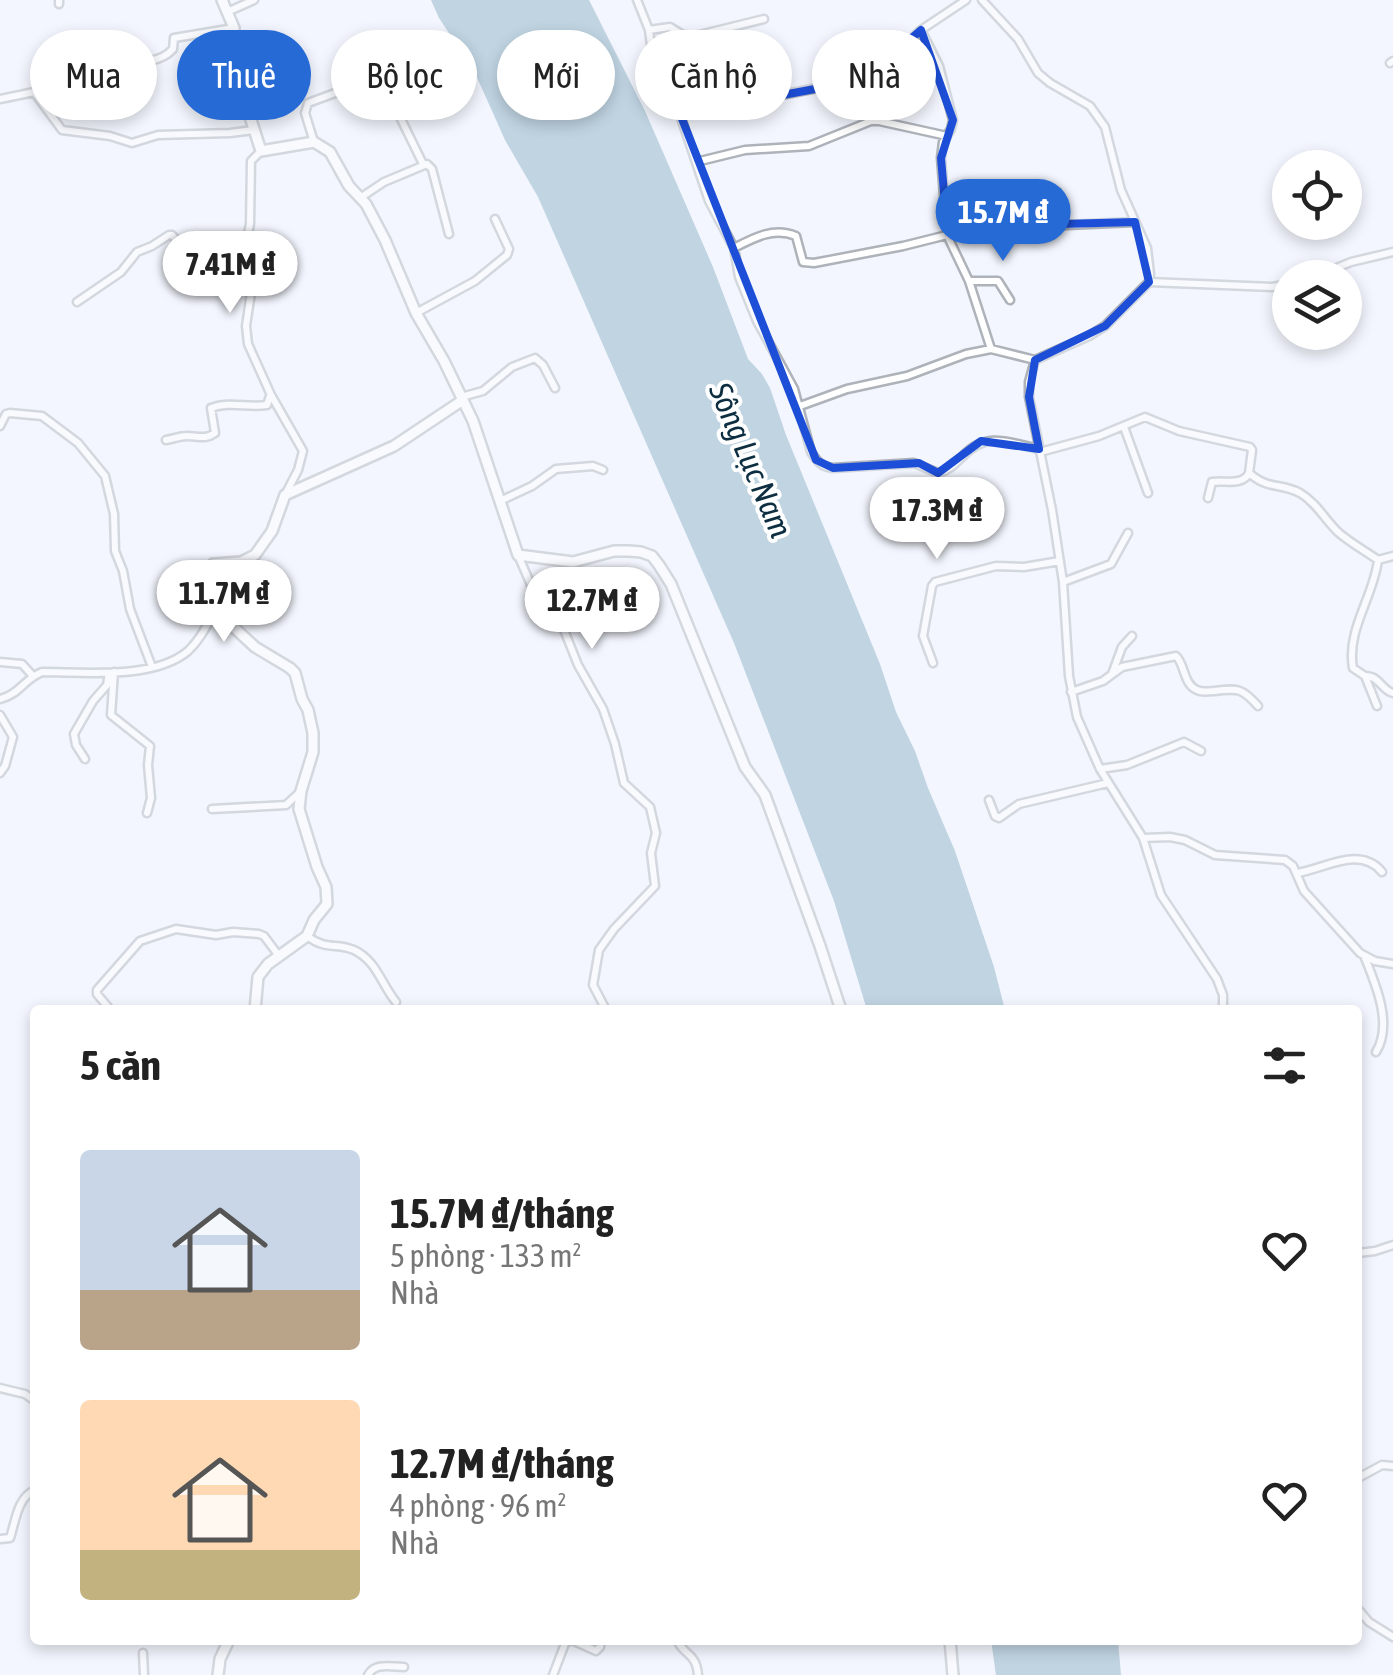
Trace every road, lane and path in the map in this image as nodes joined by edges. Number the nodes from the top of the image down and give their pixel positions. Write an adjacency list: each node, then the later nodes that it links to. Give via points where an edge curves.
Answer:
1 (222, 0): 6 (street)
2 (254, 0): 6 (street)
3 (637, 0): 9 (street)
4 (966, 0): 12 (street)
5 (982, 0): 29 (street, via 1038,73 1090,106 1104,127)
6 (226, 12): 8 (street)
7 (764, 19): 11 (street)
8 (234, 28): 13 (street, via 174,38 173,49); 21 (street, via 238,82)
9 (649, 30): 10 (street)
10 (675, 30)
11 (719, 30)
12 (921, 30)
13 (157, 58)
14 (936, 60): 22 (street, via 954,120)
15 (30, 93): 17 (street)
16 (331, 95): 23 (street, via 308,104 305,112)
17 (0, 99)
18 (54, 120): 21 (street, via 68,132 132,143 158,135)
19 (401, 120): 26 (street)
20 (682, 120): 25 (street)
21 (254, 130): 24 (street)
22 (947, 136): 25 (street, via 870,122 808,146); 30 (street, via 941,158)
23 (314, 142): 24 (street); 27 (street, via 330,152)
24 (261, 152): 32 (street, via 250,161)
25 (696, 162): 33 (street)
26 (422, 164): 27 (street); 31 (street, via 432,169)
27 (360, 198): 41 (street)
28 (495, 220): 41 (street, via 508,255)
29 (1136, 222): 30 (street, via 1022,227 996,220); 37 (street, via 1147,248)
30 (946, 231): 33 (street, via 814,263 803,262 796,236 786,232); 36 (street)
31 (449, 234)
32 (246, 242): 40 (street, via 184,248 169,234); 45 (street, via 252,286 248,344)
33 (734, 248): 47 (street, via 743,289)
34 (1393, 252): 35 (street)
35 (1359, 260)
36 (969, 281): 39 (street, via 998,282); 42 (street)
37 (1149, 282): 38 (street); 43 (street, via 1105,326)
38 (1272, 286)
39 (1010, 300)
40 (77, 302)
41 (416, 313): 46 (street)
42 (991, 350): 43 (street); 47 (street)
43 (1035, 360): 52 (street, via 1029,397)
44 (555, 388): 46 (street, via 534,358)
45 (271, 395): 51 (street, via 266,405 211,408 212,436); 56 (street, via 303,451)
46 (462, 399): 56 (street, via 394,446); 58 (street)
47 (800, 406): 52 (street, via 810,452 826,467 914,463 938,474 981,441)
48 (3, 411): 49 (street); 69 (street, via 42,416 106,476 115,551)
49 (0, 426)
50 (1124, 427): 52 (street); 54 (street, via 1145,417 1245,445 1252,450); 55 (street)
51 (166, 440)
52 (1039, 450): 63 (street)
53 (603, 470): 58 (street, via 556,469)
54 (1249, 473): 57 (street, via 1242,480 1212,482); 62 (street, via 1301,494)
55 (1148, 493)
56 (285, 495): 65 (street, via 255,555 210,566)
57 (1208, 498)
58 (500, 501): 60 (street)
59 (1128, 533): 64 (street, via 1112,564)
60 (518, 555): 99 (street, via 530,585 562,620 604,709 624,782 650,807 656,833 655,886 599,950 593,985); 100 (street, via 574,562 614,551 652,556 671,584 746,768 765,795)
61 (1393, 556): 62 (street)
62 (1378, 560): 73 (street, via 1351,659)
63 (1060, 561): 64 (street); 68 (street, via 996,566 935,582 923,636)
64 (1063, 582): 74 (street)
65 (215, 612): 69 (street, via 188,650); 85 (street, via 295,674 313,733)
66 (1132, 636): 72 (street)
67 (0, 662): 71 (street, via 22,664)
68 (933, 663)
69 (152, 667): 70 (street)
70 (112, 672): 71 (street); 81 (street, via 74,734); 88 (street, via 112,715 150,746)
71 (34, 676): 76 (street)
72 (1112, 676): 74 (street); 77 (street, via 1122,667 1179,656 1199,691 1239,690)
73 (1365, 676): 75 (street); 78 (street)
74 (1072, 692): 82 (street)
75 (1393, 693)
76 (0, 699)
77 (1258, 706)
78 (1377, 706)
79 (0, 714): 83 (street, via 13,738)
80 (1201, 751): 82 (street, via 1184,742)
81 (85, 759)
82 (1100, 770): 84 (street)
83 (0, 773)
84 (1108, 783): 86 (street, via 1019,804 999,818); 89 (street)
85 (301, 791): 87 (street, via 286,805); 92 (street, via 299,808 328,898)
86 (989, 800)
87 (212, 809)
88 (147, 813)
89 (1143, 838): 91 (street, via 1170,837 1228,857 1285,860); 101 (street, via 1161,895 1208,964)
90 (1382, 872): 91 (street, via 1354,859)
91 (1297, 873): 94 (street, via 1304,891)
92 (307, 936): 93 (street); 96 (street, via 367,958)
93 (279, 956): 97 (street, via 259,934 163,932 140,942 97,990); 98 (street, via 258,977)
94 (1364, 957): 95 (street); 102 (street, via 1382,1012)
95 (1393, 964)
96 (396, 1002)
97 (107, 1005)
98 (256, 1005)
99 (603, 1005)
100 (839, 1005)
101 (1223, 1005)
102 (1376, 1052)
103 (1393, 1246): 104 (street)
104 (1362, 1254)
105 (0, 1388): 106 (street)
106 (30, 1398)
107 (1393, 1466): 108 (street)
108 (1362, 1476)
109 (30, 1492): 110 (street, via 10,1538)
110 (0, 1539)
111 (1362, 1614): 112 (street)
112 (1393, 1637)
113 (227, 1645): 120 (street)
114 (564, 1645): 122 (street)
115 (680, 1645): 123 (street, via 694,1658)
116 (950, 1645): 124 (street)
117 (143, 1653): 119 (street)
118 (404, 1667): 121 (street, via 376,1666)
119 (144, 1675)
120 (218, 1675)
121 (368, 1675)
122 (553, 1675)
123 (698, 1675)
124 (952, 1675)

